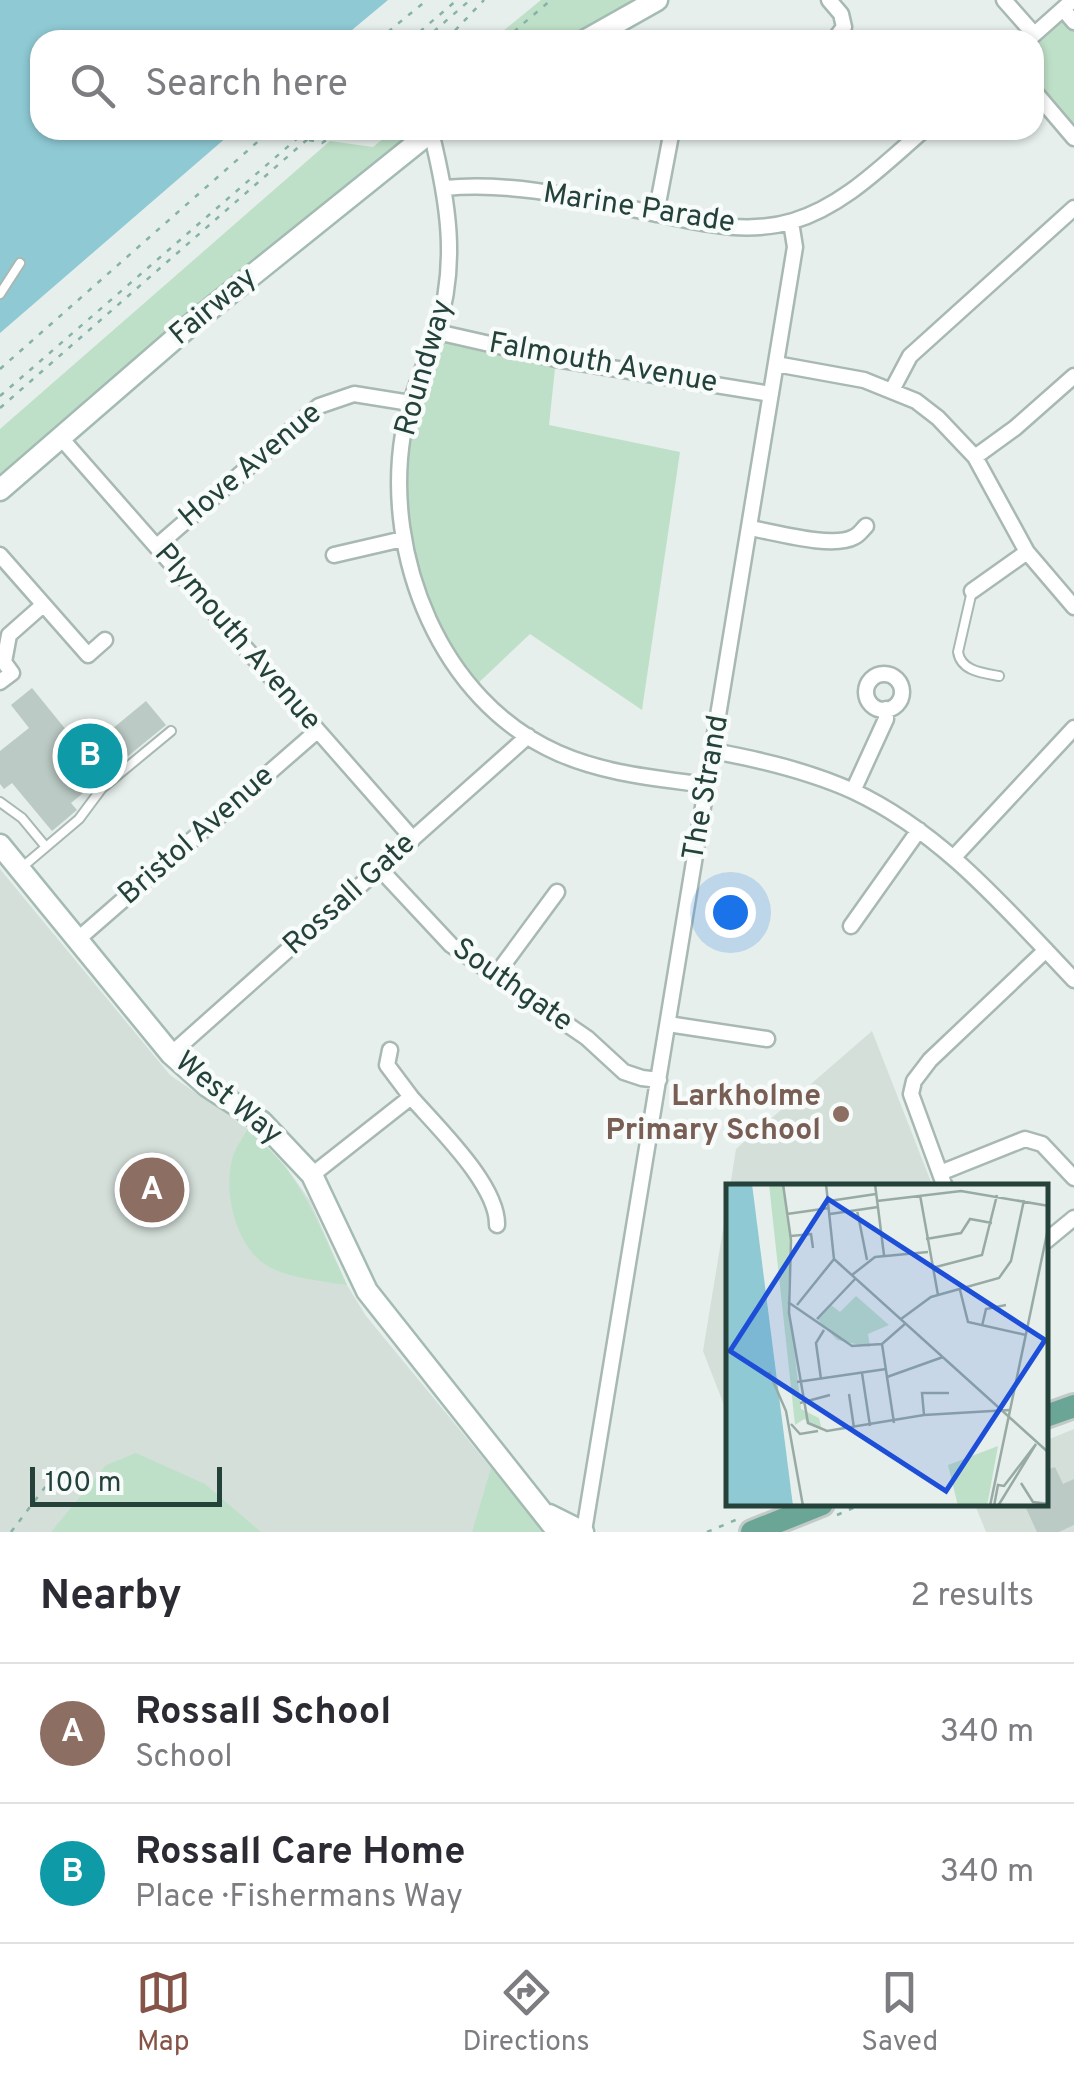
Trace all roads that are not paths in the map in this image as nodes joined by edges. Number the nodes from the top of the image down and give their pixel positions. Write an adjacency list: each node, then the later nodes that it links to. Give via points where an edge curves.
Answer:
1 (657, 0): 6 (street)
2 (829, 0): 7 (street, via 841,14)
3 (1004, 0): 8 (street)
4 (1068, 5): 5 (street); 9 (street)
5 (1074, 22)
6 (604, 30)
7 (842, 30)
8 (1026, 30)
9 (1039, 30)
10 (1044, 103): 11 (street)
11 (1074, 138)
12 (421, 140): 28 (street, Fairway)
13 (434, 140): 16 (street, Roundway)
14 (670, 140): 18 (street)
15 (912, 140): 19 (street, Marine Parade, via 853,190)
16 (444, 188): 18 (street, Marine Parade, via 512,187); 22 (street, Roundway, via 451,263)
17 (1074, 208): 25 (street, via 910,356)
18 (656, 214): 19 (street, Marine Parade, via 725,227)
19 (790, 222): 23 (street, The Strand, via 795,247)
20 (20, 263): 21 (lane)
21 (0, 294)
22 (436, 332): 26 (street, Falmouth Avenue); 27 (street, Roundway)
23 (776, 364): 25 (street); 26 (street, The Strand)
24 (1074, 376): 29 (street)
25 (892, 390): 29 (street, via 938,418)
26 (771, 394): 32 (street, The Strand)
27 (410, 403): 33 (street, Roundway, via 400,466); 34 (street, Hove Avenue, via 354,394 318,406)
28 (61, 438): 30 (street, Fairway); 34 (street, Plymouth Avenue)
29 (975, 457): 35 (street)
30 (0, 490)
31 (866, 526): 32 (street, via 854,538 824,541)
32 (750, 528): 49 (street, The Strand)
33 (403, 539): 37 (street); 47 (street, Roundway, via 417,591 455,664 488,704)
34 (156, 546): 45 (street, Plymouth Avenue)
35 (1027, 552): 38 (street); 40 (street)
36 (0, 555): 39 (street)
37 (334, 555)
38 (972, 592): 42 (lane, via 959,659)
39 (42, 605): 41 (street, via 94,661); 43 (street, via 9,634 4,662 12,672)
40 (1074, 606)
41 (105, 640)
42 (999, 676)
43 (0, 682)
44 (886, 710): 51 (street)
45 (317, 731): 54 (street, Plymouth Avenue); 62 (street, Bristol Avenue)
46 (172, 732): 56 (lane, via 102,788)
47 (528, 736): 50 (street, Roundway, via 596,766); 54 (street, Rossall Gate)
48 (1072, 736): 57 (street)
49 (714, 751): 50 (street, The Strand); 51 (street, via 795,769)
50 (706, 786): 66 (street, The Strand)
51 (853, 791): 53 (street)
52 (0, 802): 56 (lane)
53 (919, 830): 57 (street); 61 (street)
54 (413, 839): 59 (street, Rossall Gate)
55 (0, 845): 58 (street, West Way)
56 (46, 847): 58 (lane)
57 (954, 858): 63 (street)
58 (20, 869): 62 (street, West Way)
59 (380, 869): 64 (street, Southgate, via 439,935); 69 (street, Rossall Gate)
60 (557, 892): 64 (street)
61 (851, 926)
62 (76, 940): 69 (street, West Way)
63 (1046, 950): 65 (street); 74 (street, via 914,1081 914,1107)
64 (495, 976): 70 (street, Southgate, via 587,1038 624,1072)
65 (1074, 980)
66 (668, 1024): 67 (street); 70 (street, The Strand)
67 (767, 1040)
68 (390, 1050): 71 (street, via 387,1066)
69 (171, 1054): 72 (street, West Way, via 262,1122)
70 (659, 1080): 82 (street, The Strand)
71 (411, 1096): 72 (street); 76 (street, via 478,1178)
72 (312, 1175): 81 (street, West Way, via 367,1290)
73 (1074, 1178): 74 (street, via 1042,1144 1025,1139)
74 (942, 1180)
75 (1074, 1218): 77 (street)
76 (497, 1226)
77 (1049, 1239)
78 (1074, 1406): 79 (main road)
79 (1049, 1415)
80 (814, 1507): 84 (main road)
81 (543, 1510): 82 (street, West Way); 83 (street, West Way)
82 (584, 1531)
83 (558, 1532)
84 (752, 1532)

